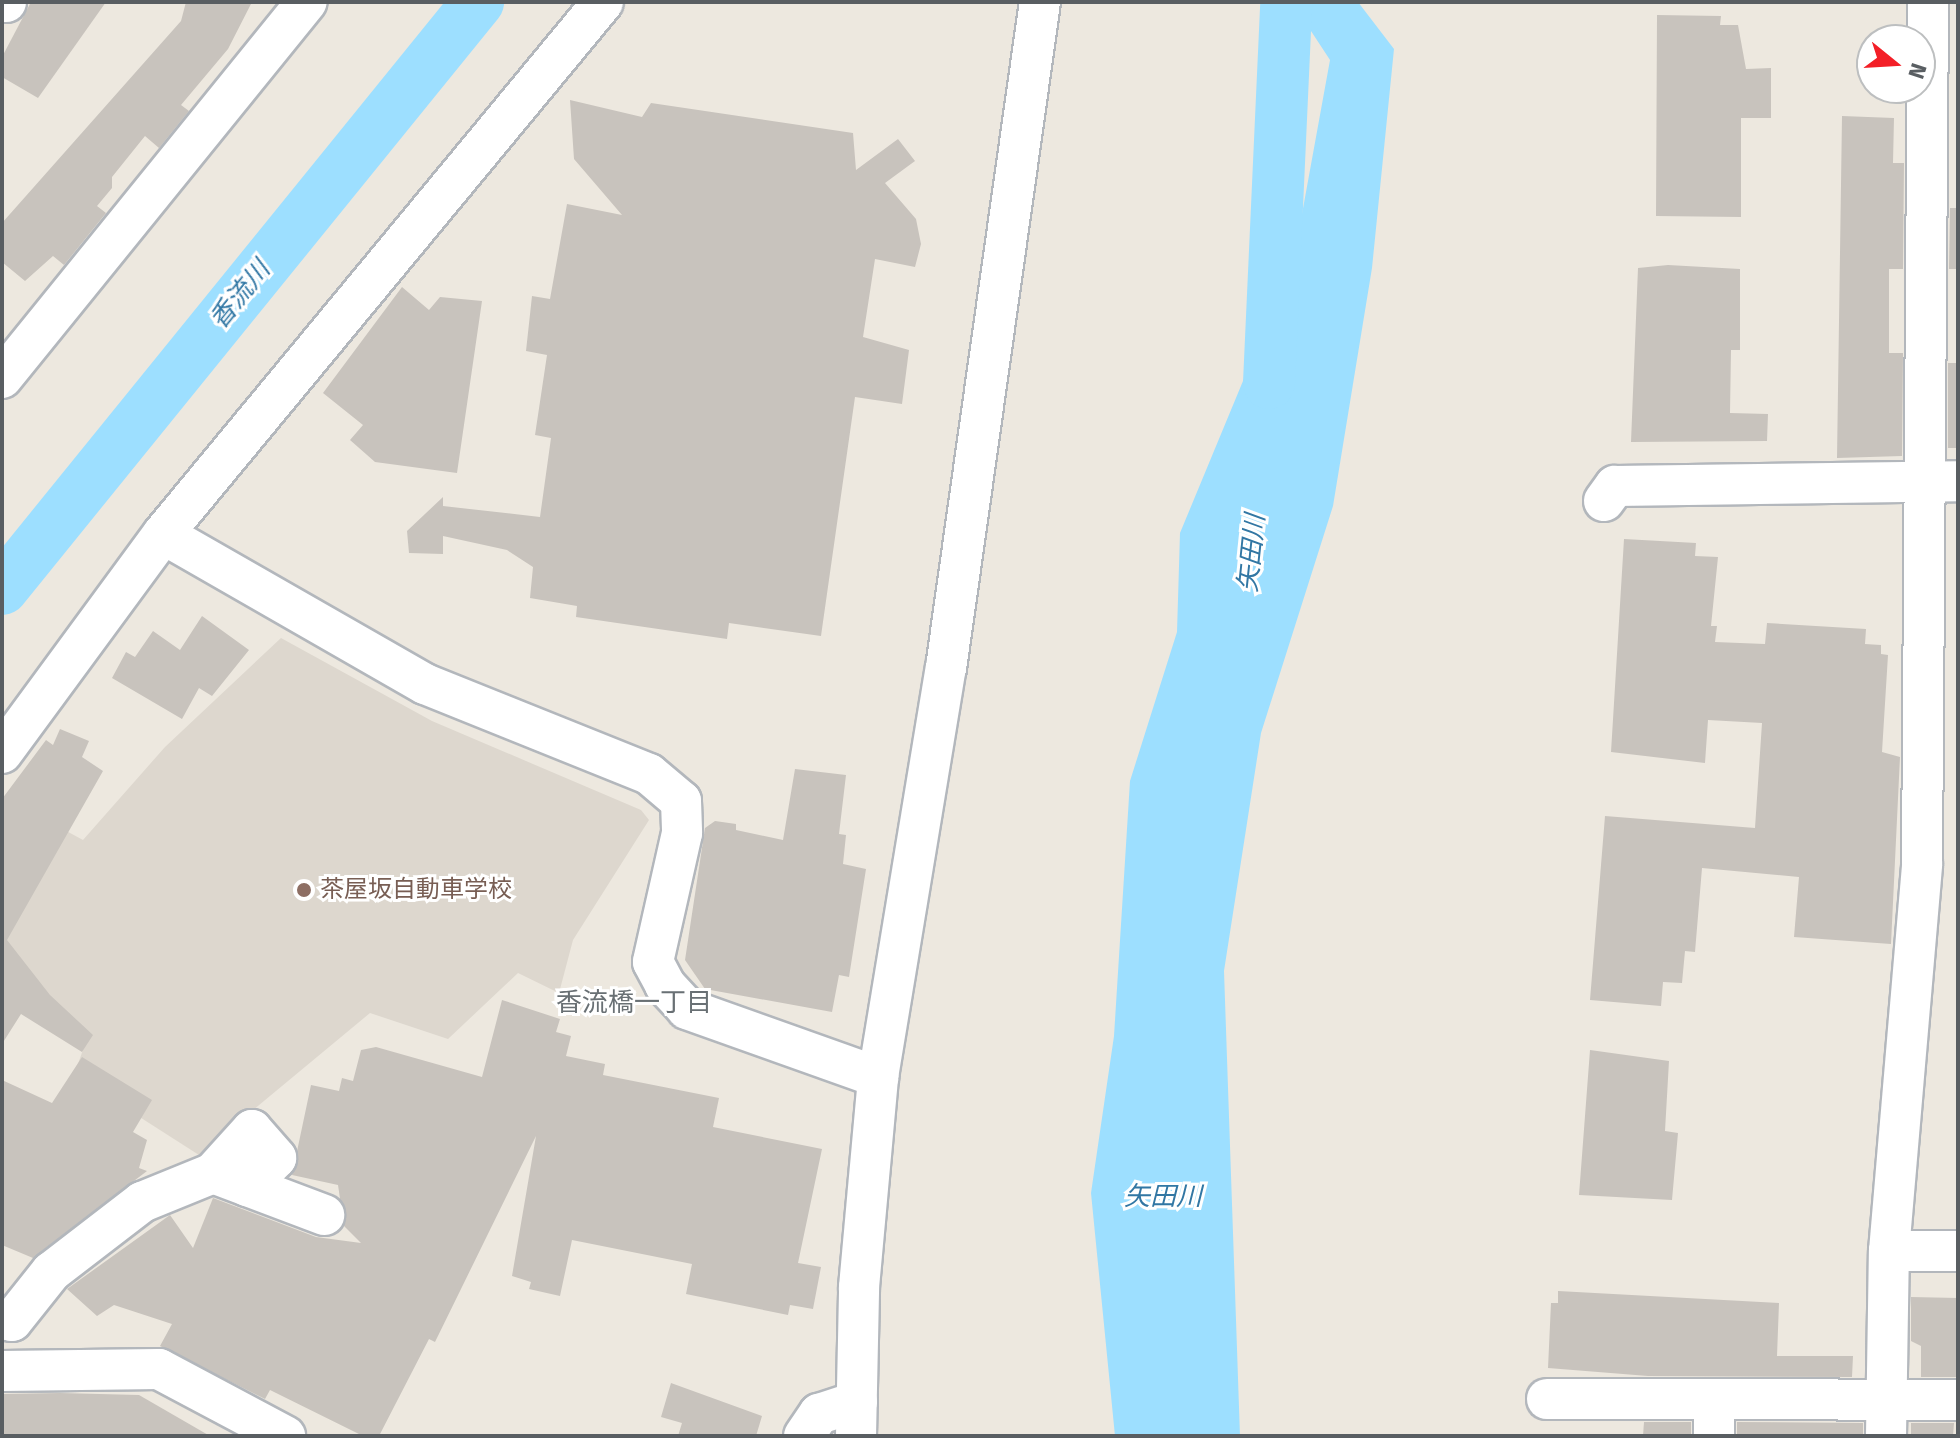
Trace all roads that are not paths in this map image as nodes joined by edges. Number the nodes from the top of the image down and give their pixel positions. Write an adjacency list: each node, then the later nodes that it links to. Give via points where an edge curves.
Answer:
1 (307, 2): 6 (street)
2 (603, 2): 9 (street)
3 (1040, 2): 11 (street, via 946,668)
4 (1928, 2): 5 (street)
5 (1943, 101): 7 (street)
6 (2, 378)
7 (1941, 481): 8 (street, via 1615,486); 13 (street, via 1922,863)
8 (1604, 501)
9 (163, 534): 10 (street); 11 (street, via 425,684 649,774 681,801 682,833 653,962 665,985 687,1009)
10 (2, 753)
11 (878, 1077): 21 (street, via 859,1287)
12 (324, 1215): 15 (street, via 230,1180 142,1202 51,1272 12,1321)
13 (1889, 1251): 14 (street); 20 (street)
14 (1958, 1251)
15 (2, 1319)
16 (2, 1371): 22 (street, via 159,1369)
17 (1547, 1399): 19 (street)
18 (1958, 1400): 20 (street)
19 (1714, 1417): 20 (street)
20 (1886, 1418)
21 (856, 1419): 23 (street, via 819,1414)
22 (285, 1436)
23 (804, 1436)

